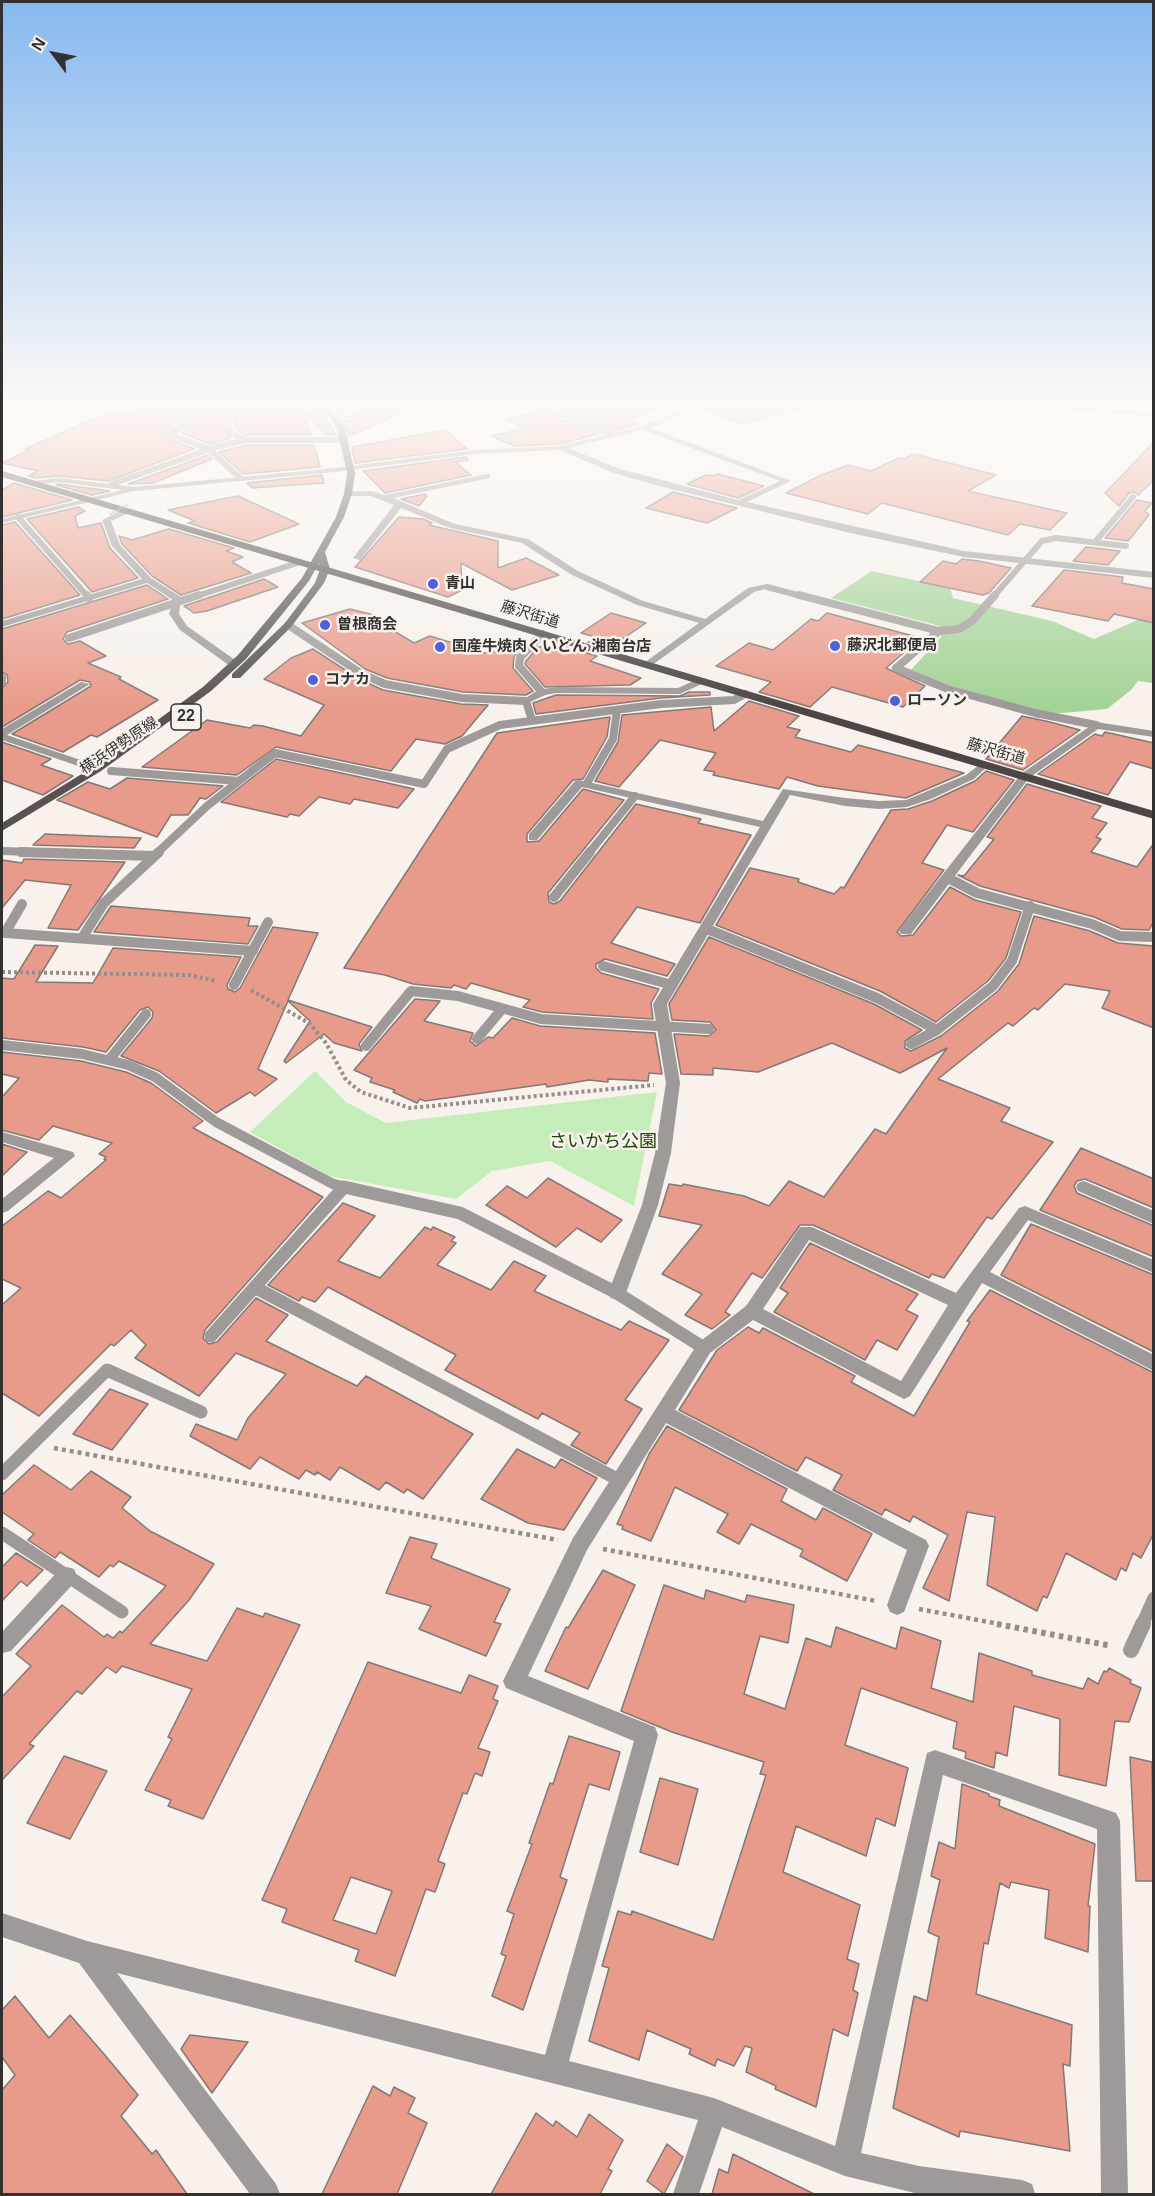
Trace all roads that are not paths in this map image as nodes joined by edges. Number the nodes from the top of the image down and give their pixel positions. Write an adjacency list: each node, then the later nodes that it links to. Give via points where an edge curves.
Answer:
1 (79, 502): 9 (street)
2 (103, 502): 8 (highway, 藤沢街道)
3 (344, 502): 16 (main road, via 322,553)
4 (395, 502): 7 (street)
5 (1128, 502): 11 (lane)
6 (738, 503): 14 (street, via 938,549)
7 (399, 504): 13 (street); 22 (street, via 453,526 525,541 575,573 640,603)
8 (127, 507): 15 (highway, 藤沢街道); 18 (street, via 106,520 116,546)
9 (18, 517): 10 (street); 20 (lane)
10 (2, 521)
11 (1095, 542): 12 (lane); 14 (lane, via 1056,538 1042,541)
12 (1126, 546)
13 (357, 558)
14 (1024, 561): 17 (street); 25 (lane, via 972,621)
15 (300, 562): 16 (highway, 藤沢街道); 21 (lane)
16 (320, 568): 24 (main road, 横浜伊勢原線 / 22, via 320,583); 26 (highway, 藤沢街道); 28 (main road, 横浜伊勢原線 / 22)
17 (1154, 575)
18 (148, 580): 20 (street); 21 (street, via 177,599)
19 (767, 587): 22 (street, via 750,590); 25 (lane)
20 (89, 598): 23 (street)
21 (174, 605): 27 (lane); 28 (street, via 174,614 183,628)
22 (705, 622): 29 (street)
23 (2, 624)
24 (288, 625): 34 (lane, via 362,674 386,684 462,698); 42 (main road, 横浜伊勢原線 / 22, via 217,693)
25 (939, 631): 37 (lane, via 896,668 959,692)
26 (542, 634): 29 (highway, 藤沢街道); 32 (lane, via 520,658 519,666)
27 (69, 638)
28 (234, 664): 41 (main road, 横浜伊勢原線 / 22, via 161,725)
29 (648, 665): 30 (highway, 藤沢街道)
30 (700, 681): 32 (street, via 680,691 606,688); 33 (highway, 藤沢街道)
31 (85, 684): 38 (street)
32 (542, 692): 34 (street)
33 (745, 694): 35 (lane, via 734,700); 40 (highway, 藤沢街道)
34 (526, 701): 36 (lane)
35 (617, 710): 36 (lane); 45 (lane, via 613,739)
36 (532, 720): 44 (lane, via 500,725 460,741 447,749 424,784 275,753)
37 (1096, 725): 39 (street); 43 (street)
38 (2, 735): 41 (street)
39 (1154, 735)
40 (983, 765): 43 (highway, 藤沢街道); 48 (street, via 970,777 907,803 845,802 787,791)
41 (97, 769): 49 (main road, 横浜伊勢原線 / 22)
42 (111, 771): 44 (lane); 51 (main road, 横浜伊勢原線 / 22)
43 (1025, 776): 47 (highway, 藤沢街道); 54 (street)
44 (239, 781): 53 (lane)
45 (587, 783): 46 (street); 50 (street, via 579,783)
46 (635, 796): 48 (street); 55 (lane)
47 (1154, 815)
48 (767, 825): 59 (street)
49 (2, 828)
50 (534, 837)
51 (2, 840)
52 (2, 851): 53 (lane)
53 (154, 856): 62 (lane, via 104,903)
54 (948, 878): 57 (lane, via 977,893); 60 (street)
55 (554, 897)
56 (22, 904): 62 (lane, via 5,933)
57 (1030, 906): 61 (lane, via 1120,936); 71 (lane, via 1012,961 993,986)
58 (268, 921): 63 (lane)
59 (707, 929): 66 (street); 71 (lane, via 877,998)
60 (906, 932)
61 (1154, 937)
62 (82, 938): 63 (lane)
63 (252, 951): 65 (lane)
64 (603, 966): 66 (lane)
65 (234, 985)
66 (672, 985): 69 (street, via 660,1004)
67 (502, 1009): 69 (lane, via 541,1019); 72 (lane); 75 (lane, via 458,996 411,991)
68 (146, 1014): 76 (lane)
69 (663, 1025): 70 (lane); 85 (street, via 673,1083 663,1153 650,1205)
70 (709, 1029)
71 (937, 1030): 73 (lane)
72 (477, 1039)
73 (911, 1044)
74 (2, 1045): 76 (lane)
75 (366, 1046)
76 (109, 1060): 78 (lane, via 155,1077 216,1122 333,1184)
77 (2, 1137): 80 (street, via 67,1156)
78 (344, 1186): 84 (lane); 85 (lane, via 460,1213)
79 (1084, 1187): 81 (street)
80 (2, 1207)
81 (1154, 1218)
82 (1154, 1267): 83 (street, via 1025,1212)
83 (979, 1274): 86 (street); 90 (street)
84 (256, 1288): 88 (lane); 94 (lane)
85 (617, 1293): 89 (lane)
86 (959, 1302): 87 (street, via 806,1231); 87 (street, via 904,1391)
87 (752, 1311): 89 (street)
88 (212, 1336)
89 (704, 1348): 92 (street)
90 (1154, 1364)
91 (201, 1412): 93 (lane, via 107,1370)
92 (662, 1412): 94 (street); 98 (street, via 920,1546)
93 (2, 1474)
94 (619, 1480): 104 (street, via 580,1544 514,1681 647,1735)
95 (2, 1533): 96 (lane)
96 (67, 1576): 99 (lane); 100 (street)
97 (1154, 1598): 101 (lane)
98 (897, 1605)
99 (122, 1612)
100 (4, 1644)
101 (1131, 1650)
102 (2, 1925): 103 (street)
103 (87, 1953): 104 (street); 107 (street)
104 (554, 2069): 105 (street)
105 (714, 2111): 106 (street); 108 (street)
106 (844, 2163): 109 (street, via 919,2180); 110 (street, via 935,1761 1108,1821)
107 (266, 2194)
108 (686, 2194)
109 (1023, 2194)
110 (1115, 2194)

